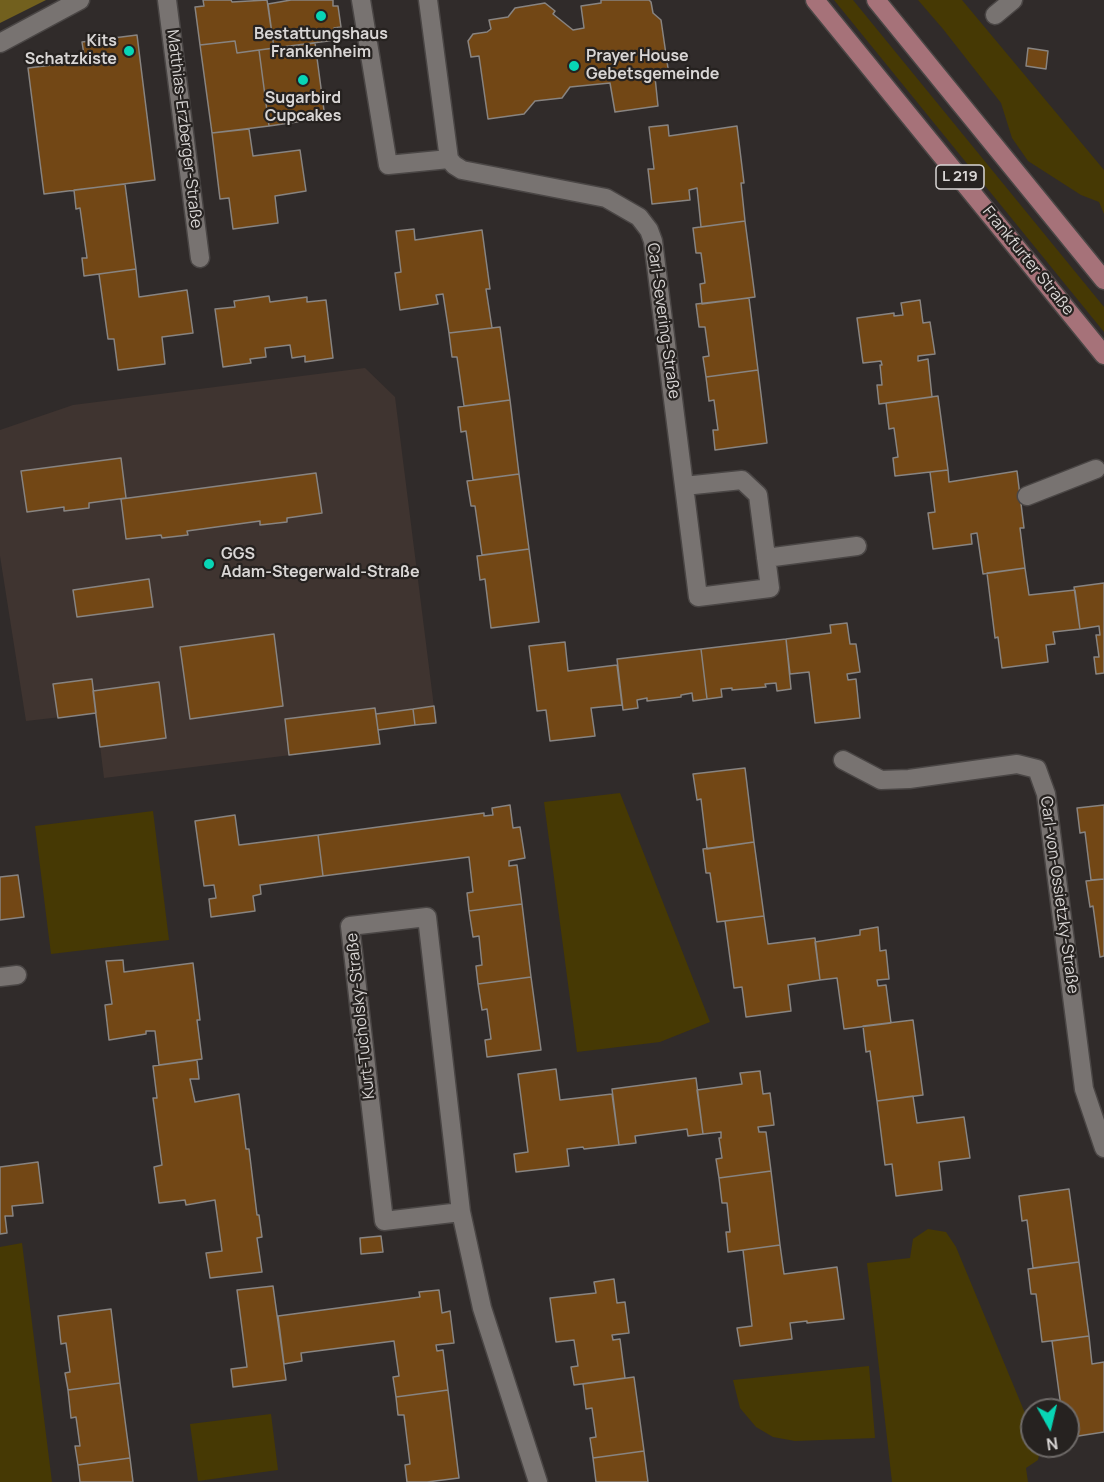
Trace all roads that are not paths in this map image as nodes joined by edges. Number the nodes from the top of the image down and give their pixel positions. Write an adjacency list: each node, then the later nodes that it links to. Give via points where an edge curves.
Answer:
1 (80, 0): 9 (street)
2 (167, 0): 11 (street, Matthias-Erzberger-Straße)
3 (361, 0): 10 (street, via 388,165)
4 (428, 0): 10 (street)
5 (815, 0): 13 (main road, Frankfurter Straße / L 219)
6 (876, 0): 12 (main road, L 219)
7 (1013, 0): 8 (street)
8 (995, 15)
9 (0, 44)
10 (449, 159): 15 (street, Carl-Severing-Straße, via 462,170 606,198 639,217 649,230)
11 (200, 258)
12 (1104, 280)
13 (1104, 355)
14 (1096, 469): 16 (street)
15 (684, 486): 18 (street, Carl-Severing-Straße, via 742,480 758,495); 18 (street, Carl-Severing-Straße, via 698,597 770,588)
16 (1027, 496)
17 (857, 546): 18 (street)
18 (766, 558)
19 (843, 760): 20 (street, Carl-von-Ossietzky-Straße, via 881,780 1017,764 1037,769 1046,794 1084,1089)
20 (1104, 1148)
21 (461, 1212): 21 (street, Kurt-Tucholsky-Straße, via 427,917 350,926 384,1221); 22 (street, Kurt-Tucholsky-Straße, via 482,1308)
22 (538, 1482)

